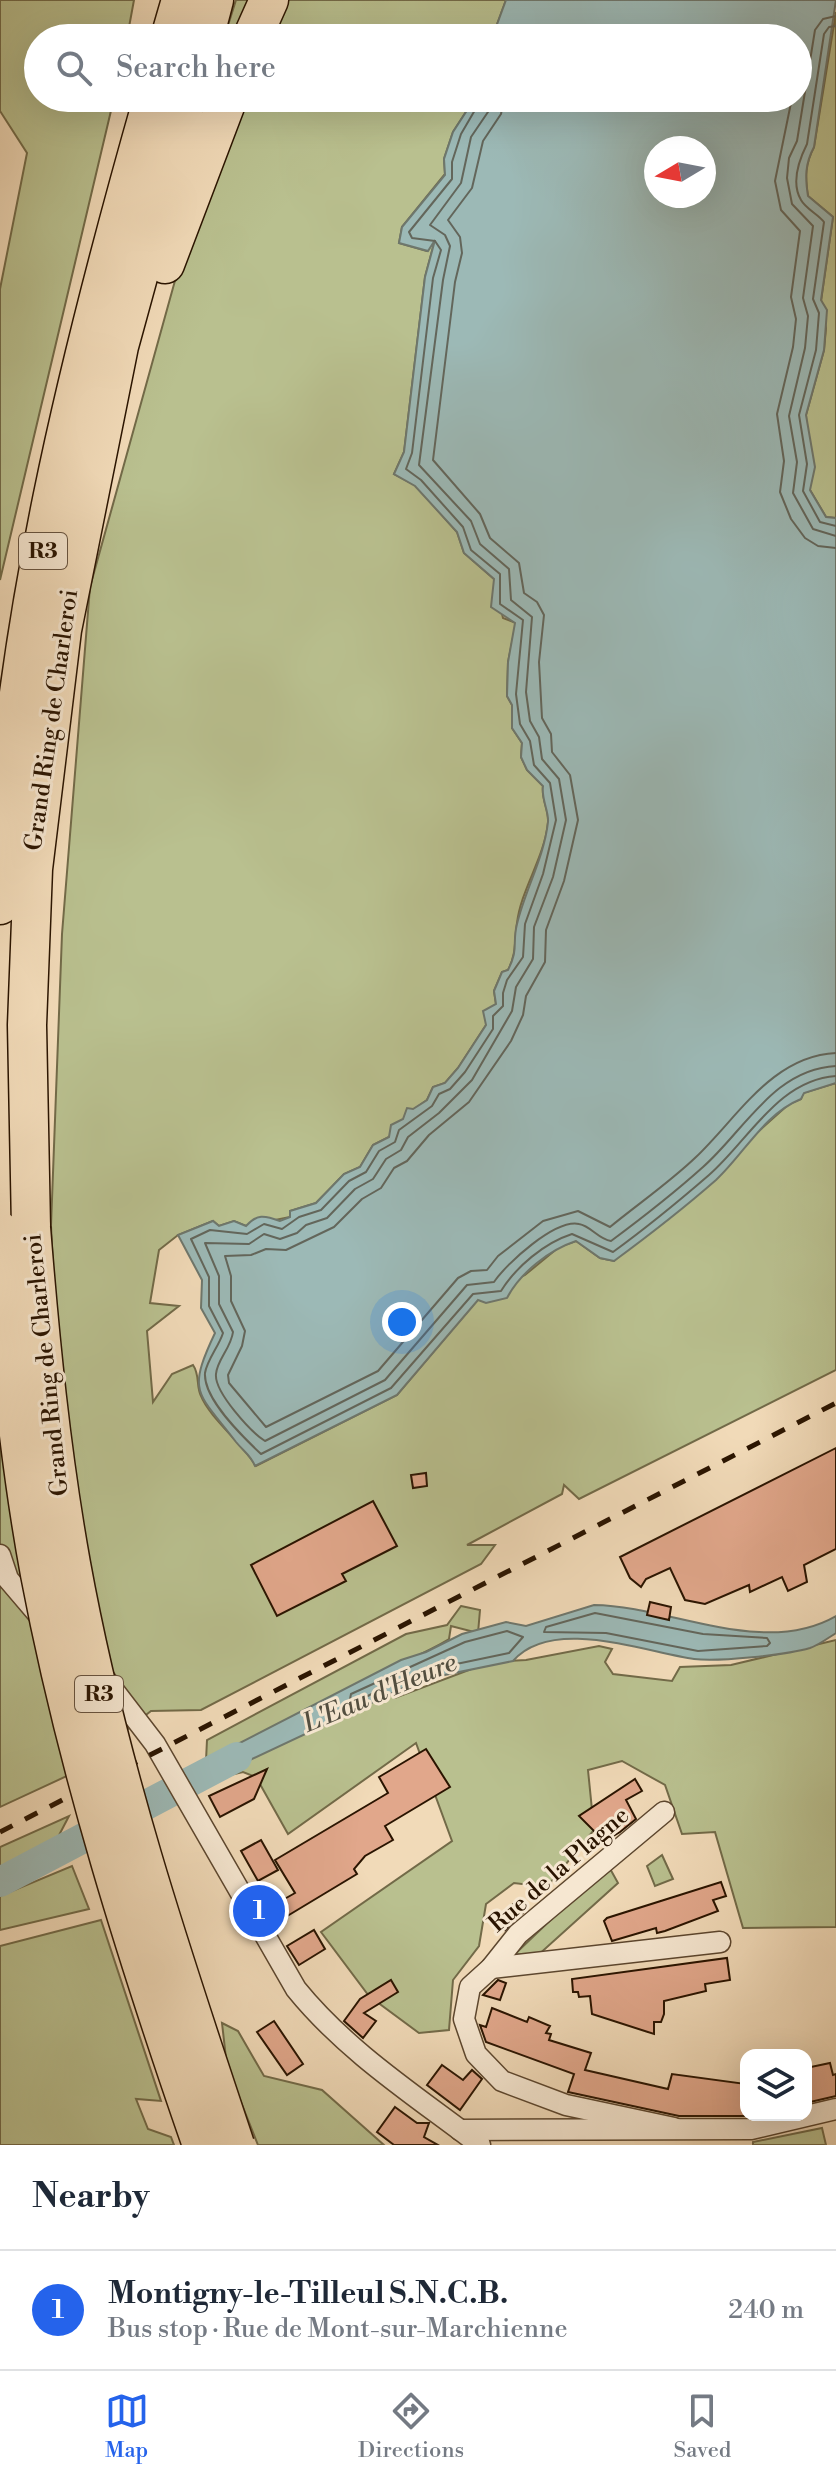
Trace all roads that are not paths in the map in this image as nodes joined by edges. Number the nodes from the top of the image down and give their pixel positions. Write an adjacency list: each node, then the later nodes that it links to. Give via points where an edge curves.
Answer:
1 (154, 0): 5 (highway)
2 (181, 0): 6 (highway)
3 (214, 0): 7 (highway)
4 (269, 0): 8 (highway)
5 (149, 24)
6 (174, 24)
7 (208, 24)
8 (258, 24)
9 (130, 112): 13 (highway, via 122,151)
10 (149, 112): 13 (highway, Grand Ring de Charleroi / R3)
11 (183, 112): 14 (highway, Grand Ring de Charleroi / R3, via 119,346)
12 (223, 112): 14 (highway, via 147,318 113,447)
13 (123, 203): 15 (highway, Grand Ring de Charleroi / R3, via 56,479 29,626 11,759)
14 (87, 492): 16 (highway, Grand Ring de Charleroi / R3, via 62,630 33,869)
15 (0, 905)
16 (10, 1229): 24 (highway, Grand Ring de Charleroi / R3, bridge, via 19,1430 40,1573 106,1849); 25 (highway, Grand Ring de Charleroi / R3, bridge, via 38,1323 71,1564 101,1703 136,1839)
17 (0, 1555): 23 (street, via 8,1579 102,1674 155,1744 275,1956 321,2020)
18 (664, 1812): 20 (street, Rue de la Plagne, via 518,1934)
19 (720, 1942): 20 (street, Rue de la Plagne)
20 (491, 1968): 22 (street, Rue de la Plagne, via 470,1987 464,2019 476,2054 502,2081 566,2105)
21 (836, 2109): 22 (street, Rue de la Plagne, via 751,2129)
22 (674, 2128): 23 (street, Rue de la Plagne)
23 (460, 2130): 26 (street)
24 (202, 2145)
25 (235, 2145)
26 (480, 2145)

